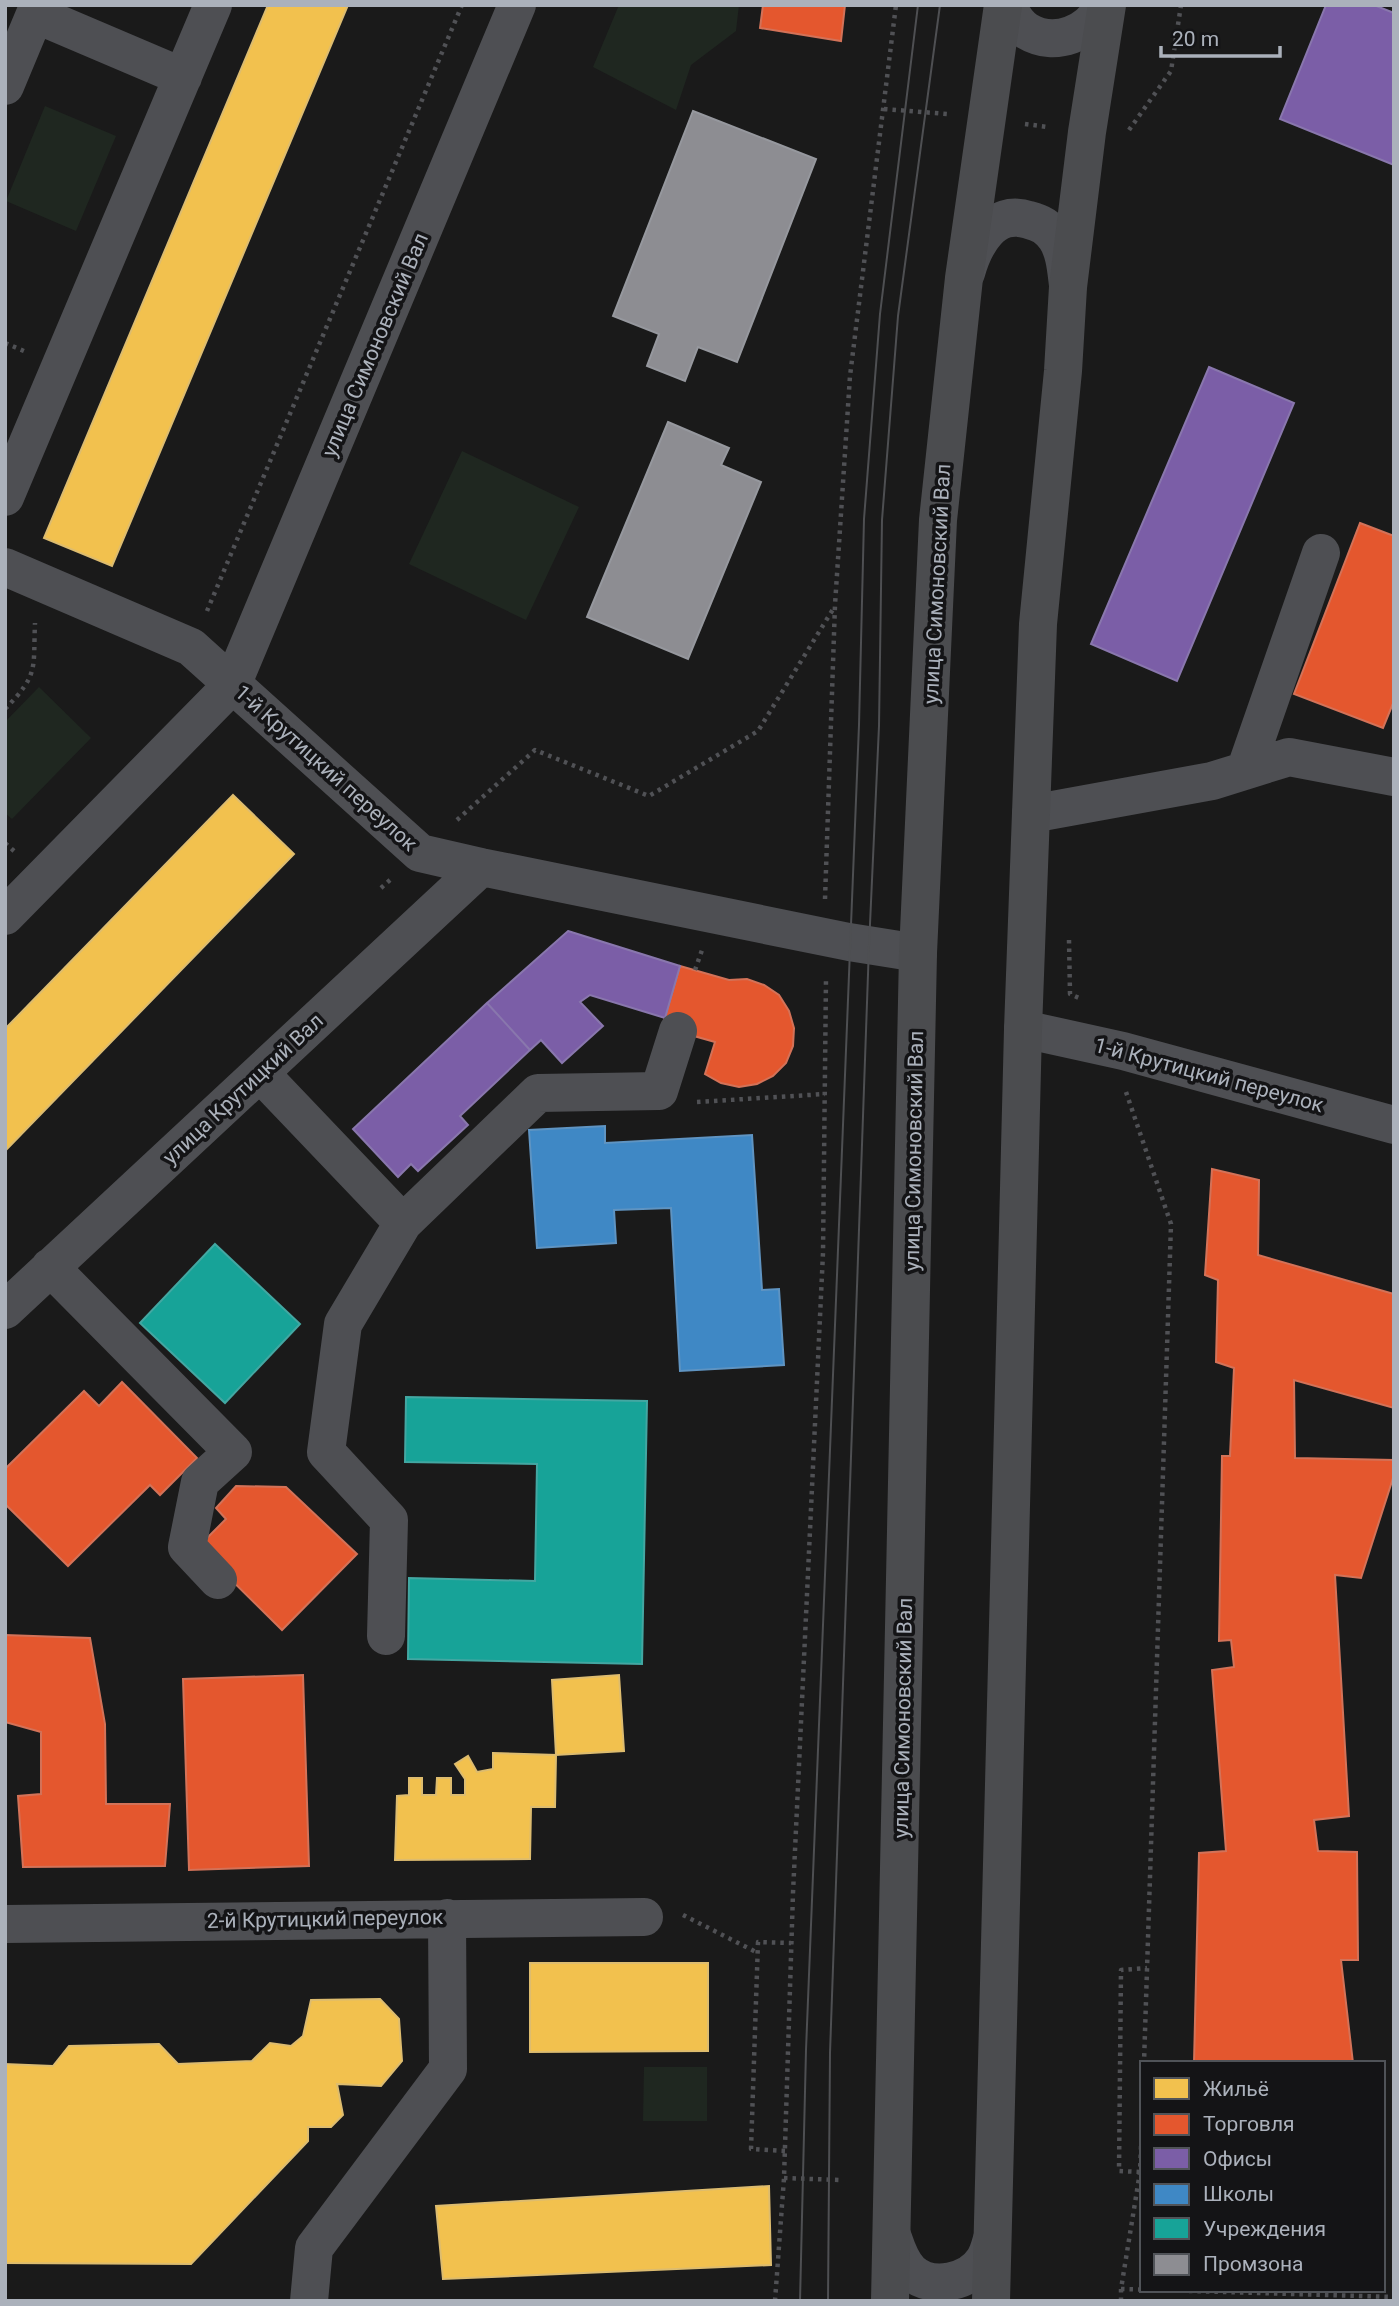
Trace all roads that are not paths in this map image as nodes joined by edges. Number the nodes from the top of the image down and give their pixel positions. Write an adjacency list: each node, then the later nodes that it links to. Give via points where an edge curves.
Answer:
1 (213, 5): 5 (street)
2 (517, 5): 12 (street, улица Симоновский Вал)
3 (1004, 5): 4 (street, via 1029,32 1048,37 1067,37 1085,29); 7 (main road, улица Симоновский Вал)
4 (1105, 5): 8 (main road)
5 (183, 77): 6 (street, via 35,15); 9 (street)
6 (5, 86)
7 (964, 278): 8 (street, via 972,250 985,232 1000,220 1022,217 1044,224 1056,238 1065,259); 18 (main road, улица Симоновский Вал, via 938,520)
8 (1068, 288): 15 (main road, via 1038,624)
9 (5, 497)
10 (1321, 553): 13 (street)
11 (20, 574): 12 (street, 1-й Крутицкий переулок, via 191,647)
12 (232, 685): 16 (street, 1-й Крутицкий переулок, via 420,853); 17 (street)
13 (1245, 771): 14 (street, via 1289,757); 15 (street)
14 (1394, 777)
15 (1031, 814): 19 (main road)
16 (481, 867): 18 (street, 1-й Крутицкий переулок); 21 (street, улица Крутицкий Вал)
17 (5, 916)
18 (918, 953): 31 (main road, улица Симоновский Вал)
19 (1023, 1029): 22 (street, 1-й Крутицкий переулок, via 1123,1051); 32 (main road)
20 (678, 1031): 23 (street, via 659,1091 538,1093)
21 (260, 1073): 23 (street); 24 (street, улица Крутицкий Вал)
22 (1394, 1125)
23 (403, 1223): 27 (street, via 344,1324 326,1452 390,1520)
24 (50, 1268): 25 (street, улица Крутицкий Вал); 26 (street, via 233,1452 200,1482 187,1547)
25 (5, 1310)
26 (218, 1580)
27 (386, 1636)
28 (644, 1917): 29 (street, 2-й Крутицкий переулок)
29 (447, 1918): 30 (street, 2-й Крутицкий переулок); 33 (street, via 448,2069 314,2248)
30 (5, 1923)
31 (893, 2238): 32 (street, via 900,2259 912,2273 926,2281 942,2282 972,2274 985,2259); 34 (main road, улица Симоновский Вал)
32 (992, 2239): 35 (main road)
33 (309, 2301)
34 (890, 2301)
35 (991, 2301)

